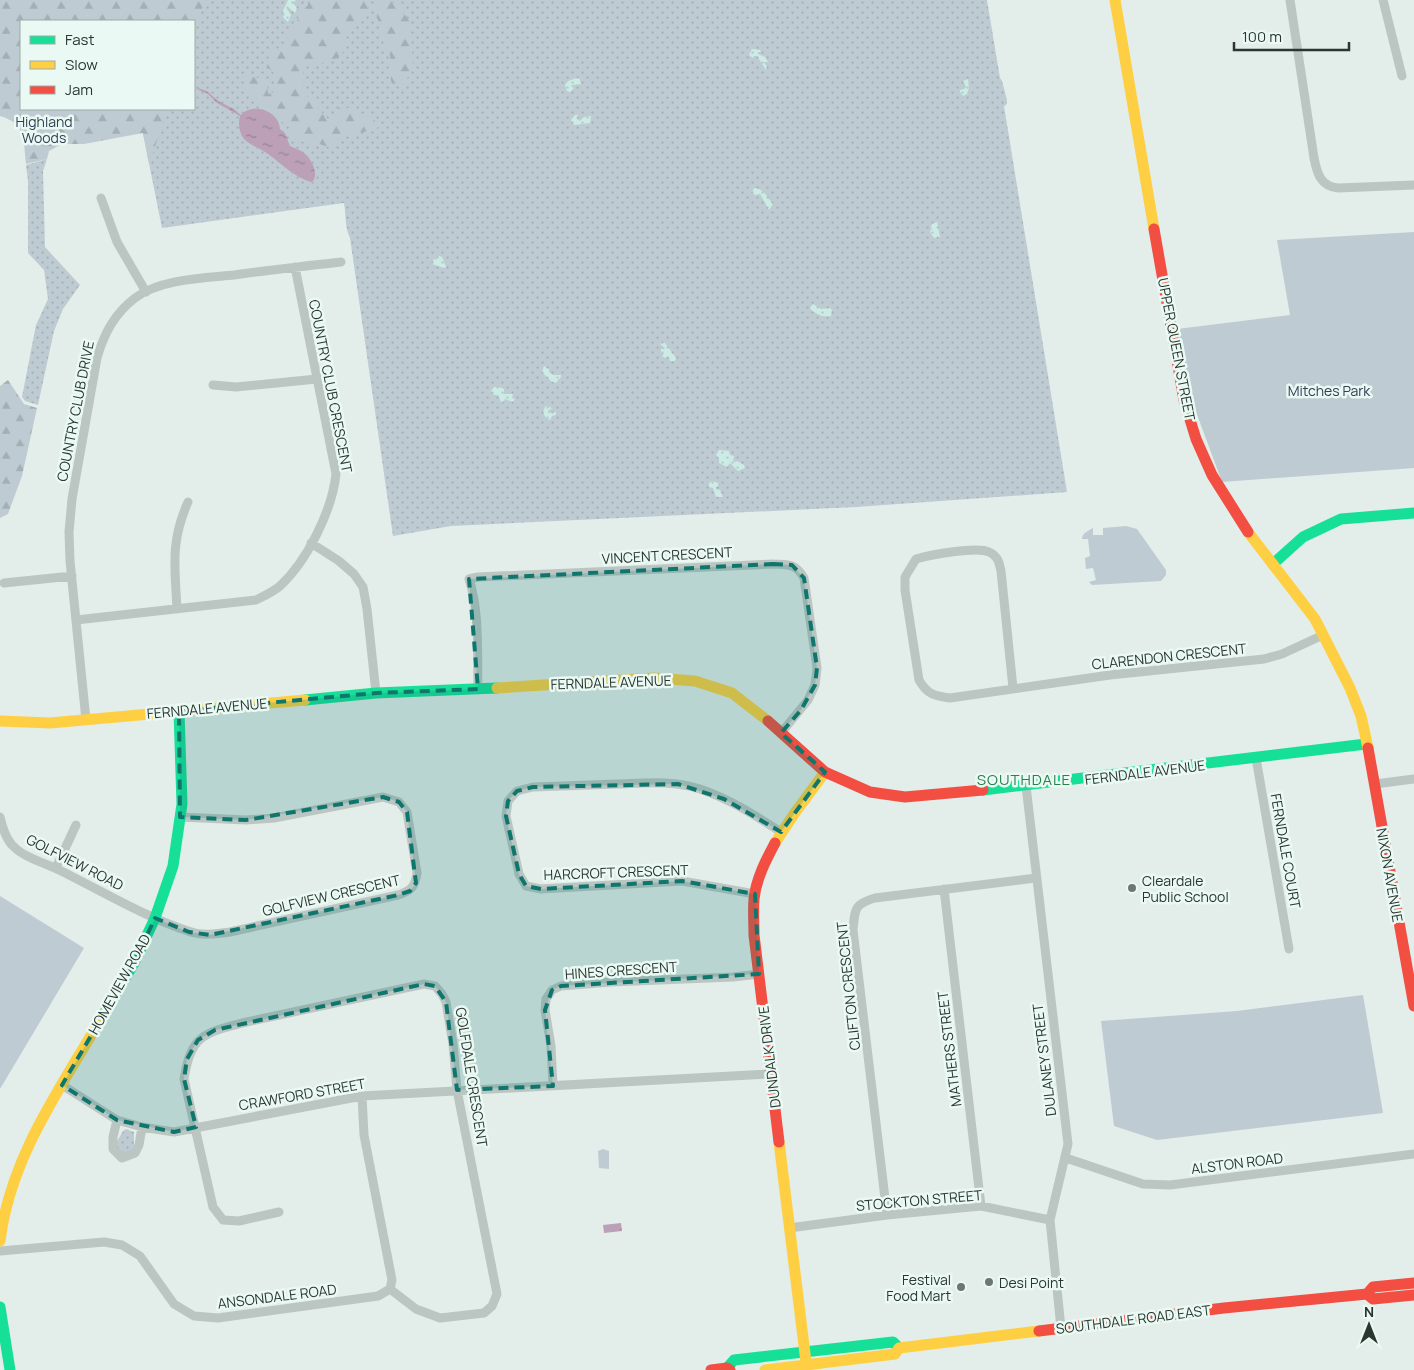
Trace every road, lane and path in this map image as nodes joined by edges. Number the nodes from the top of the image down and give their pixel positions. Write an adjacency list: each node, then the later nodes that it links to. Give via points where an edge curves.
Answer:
1 (1115, 0): 15 (street, UPPER QUEEN STREET, via 1184,400 1212,475 1249,534)
2 (1293, 0): 5 (street, via 1314,158 1322,182 1338,188)
3 (1383, 0): 4 (street)
4 (1402, 76)
5 (1414, 185)
6 (101, 198): 9 (street, via 116,242)
7 (341, 262): 8 (street, COUNTRY CLUB DRIVE)
8 (295, 267): 9 (street, COUNTRY CLUB DRIVE, via 187,280); 10 (street, COUNTRY CLUB CRESCENT)
9 (146, 292): 16 (street, COUNTRY CLUB DRIVE, via 136,297 103,337 72,499 69,532)
10 (317, 379): 11 (street, via 236,387); 14 (street, COUNTRY CLUB CRESCENT, via 336,474 335,489)
11 (213, 385)
12 (188, 502): 18 (street, via 174,548)
13 (1414, 513): 15 (street, via 1341,519 1302,537)
14 (311, 543): 18 (street, COUNTRY CLUB CRESCENT, via 278,588 256,600); 23 (street, via 339,561 363,587)
15 (1273, 564): 20 (street, UPPER QUEEN STREET, via 1315,619)
16 (72, 576): 17 (street); 19 (street, COUNTRY CLUB DRIVE)
17 (4, 583)
18 (177, 609): 19 (street, COUNTRY CLUB CRESCENT)
19 (76, 620): 25 (street, COUNTRY CLUB DRIVE)
20 (1323, 635): 21 (street, CLARENDON CRESCENT, via 1264,659); 28 (street, UPPER QUEEN STREET, via 1350,688)
21 (1013, 688): 21 (street, CLARENDON CRESCENT, via 998,558 988,551 975,550 916,558 905,577 905,590 919,680 925,690 950,698)
22 (478, 689): 23 (street, FERNDALE AVENUE); 27 (street, FERNDALE AVENUE, via 654,678 694,681 732,693); 27 (street, VINCENT CRESCENT, via 475,613 470,579 792,565 804,578 817,668 808,700)
23 (376, 693): 24 (street, FERNDALE AVENUE)
24 (179, 711): 25 (street, FERNDALE AVENUE); 35 (street, HOMEVIEW ROAD)
25 (86, 720): 26 (street, FERNDALE AVENUE, via 50,723)
26 (0, 721)
27 (782, 733): 30 (street, FERNDALE AVENUE)
28 (1366, 744): 29 (street, FERNDALE AVENUE); 32 (street, NIXON AVENUE)
29 (1256, 758): 33 (street, FERNDALE AVENUE); 44 (street, FERNDALE COURT)
30 (825, 772): 33 (street, FERNDALE AVENUE, via 870,792 905,797); 37 (street, DUNDALK DRIVE)
31 (1414, 779): 32 (street)
32 (1375, 784): 43 (street, NIXON AVENUE)
33 (1026, 786): 39 (street, DULANEY STREET)
34 (0, 817): 38 (street, GOLFVIEW ROAD, via 11,844 24,854)
35 (180, 817): 42 (street, HOMEVIEW ROAD, via 173,866); 42 (street, GOLFVIEW CRESCENT, via 274,818 383,797 399,802 407,812 416,883 410,891 398,895 210,935 189,932)
36 (76, 825): 38 (street)
37 (782, 832): 41 (street, DUNDALK DRIVE, via 764,865); 41 (street, HARCROFT CRESCENT, via 724,799 678,784 655,782 533,788 517,791 508,801 506,816 519,874 526,886 541,890 682,881)
38 (56, 868): 42 (street, GOLFVIEW ROAD)
39 (1036, 878): 40 (street, CLIFTON CRESCENT); 56 (street, DULANEY STREET, via 1068,1144)
40 (944, 889): 57 (street, MATHERS STREET); 59 (street, CLIFTON CRESCENT, via 875,898 861,902 854,913)
41 (755, 894): 45 (street, DUNDALK DRIVE, via 754,935)
42 (155, 918): 48 (street, HOMEVIEW ROAD, via 134,963)
43 (1409, 946): 46 (street, NIXON AVENUE)
44 (1289, 949)
45 (759, 974): 47 (street, DUNDALK DRIVE); 49 (street, HINES CRESCENT, via 561,986 552,990 546,999 545,1010)
46 (1414, 1006)
47 (770, 1074): 49 (street, CRAWFORD STREET); 61 (street, DUNDALK DRIVE)
48 (62, 1085): 52 (street, CRAWFORD STREET); 62 (street, HOMEVIEW ROAD, via 21,1159 6,1205)
49 (553, 1086): 50 (street, CRAWFORD STREET)
50 (457, 1090): 51 (street, CRAWFORD STREET); 54 (street, GOLFDALE CRESCENT, via 446,1002 434,986 424,984 224,1027 198,1040 187,1059 184,1079); 65 (street, GOLFDALE CRESCENT, via 497,1294 492,1306 484,1313 440,1318 416,1309)
51 (362, 1096): 54 (street, CRAWFORD STREET); 65 (street, via 364,1135 390,1267)
52 (116, 1120): 53 (street, CRAWFORD STREET); 53 (street, via 112,1149 122,1158 135,1153)
53 (142, 1127): 54 (street, CRAWFORD STREET, via 174,1132)
54 (196, 1127): 58 (street, GOLFDALE CRESCENT, via 207,1188 213,1207 223,1220 239,1221)
55 (1414, 1154): 56 (street, ALSTON ROAD, via 1170,1185 1143,1184)
56 (1066, 1158): 60 (street, DULANEY STREET)
57 (981, 1206): 59 (street, STOCKTON STREET); 60 (street, STOCKTON STREET)
58 (279, 1212)
59 (888, 1215): 61 (street, STOCKTON STREET)
60 (1050, 1220): 69 (street, DULANEY STREET)
61 (789, 1228): 70 (street, DUNDALK DRIVE)
62 (0, 1241)
63 (0, 1251): 65 (street, ANSONDALE ROAD, via 104,1242 122,1245 140,1256 174,1304 194,1316 218,1318 354,1300 378,1296)
64 (1414, 1283): 66 (street, SOUTHDALE ROAD EAST, via 1373,1287)
65 (390, 1289)
66 (1367, 1294): 67 (street, SOUTHDALE ROAD EAST, via 1372,1299); 69 (street, SOUTHDALE ROAD EAST)
67 (1414, 1295)
68 (0, 1307): 72 (street)
69 (1061, 1328): 70 (street, SOUTHDALE ROAD EAST, via 899,1348 893,1342)
70 (806, 1362): 71 (street, SOUTHDALE ROAD EAST, via 734,1360); 74 (street, SOUTHDALE ROAD EAST)
71 (728, 1369): 73 (street, SOUTHDALE ROAD EAST)
72 (10, 1370)
73 (711, 1370)
74 (765, 1370)

